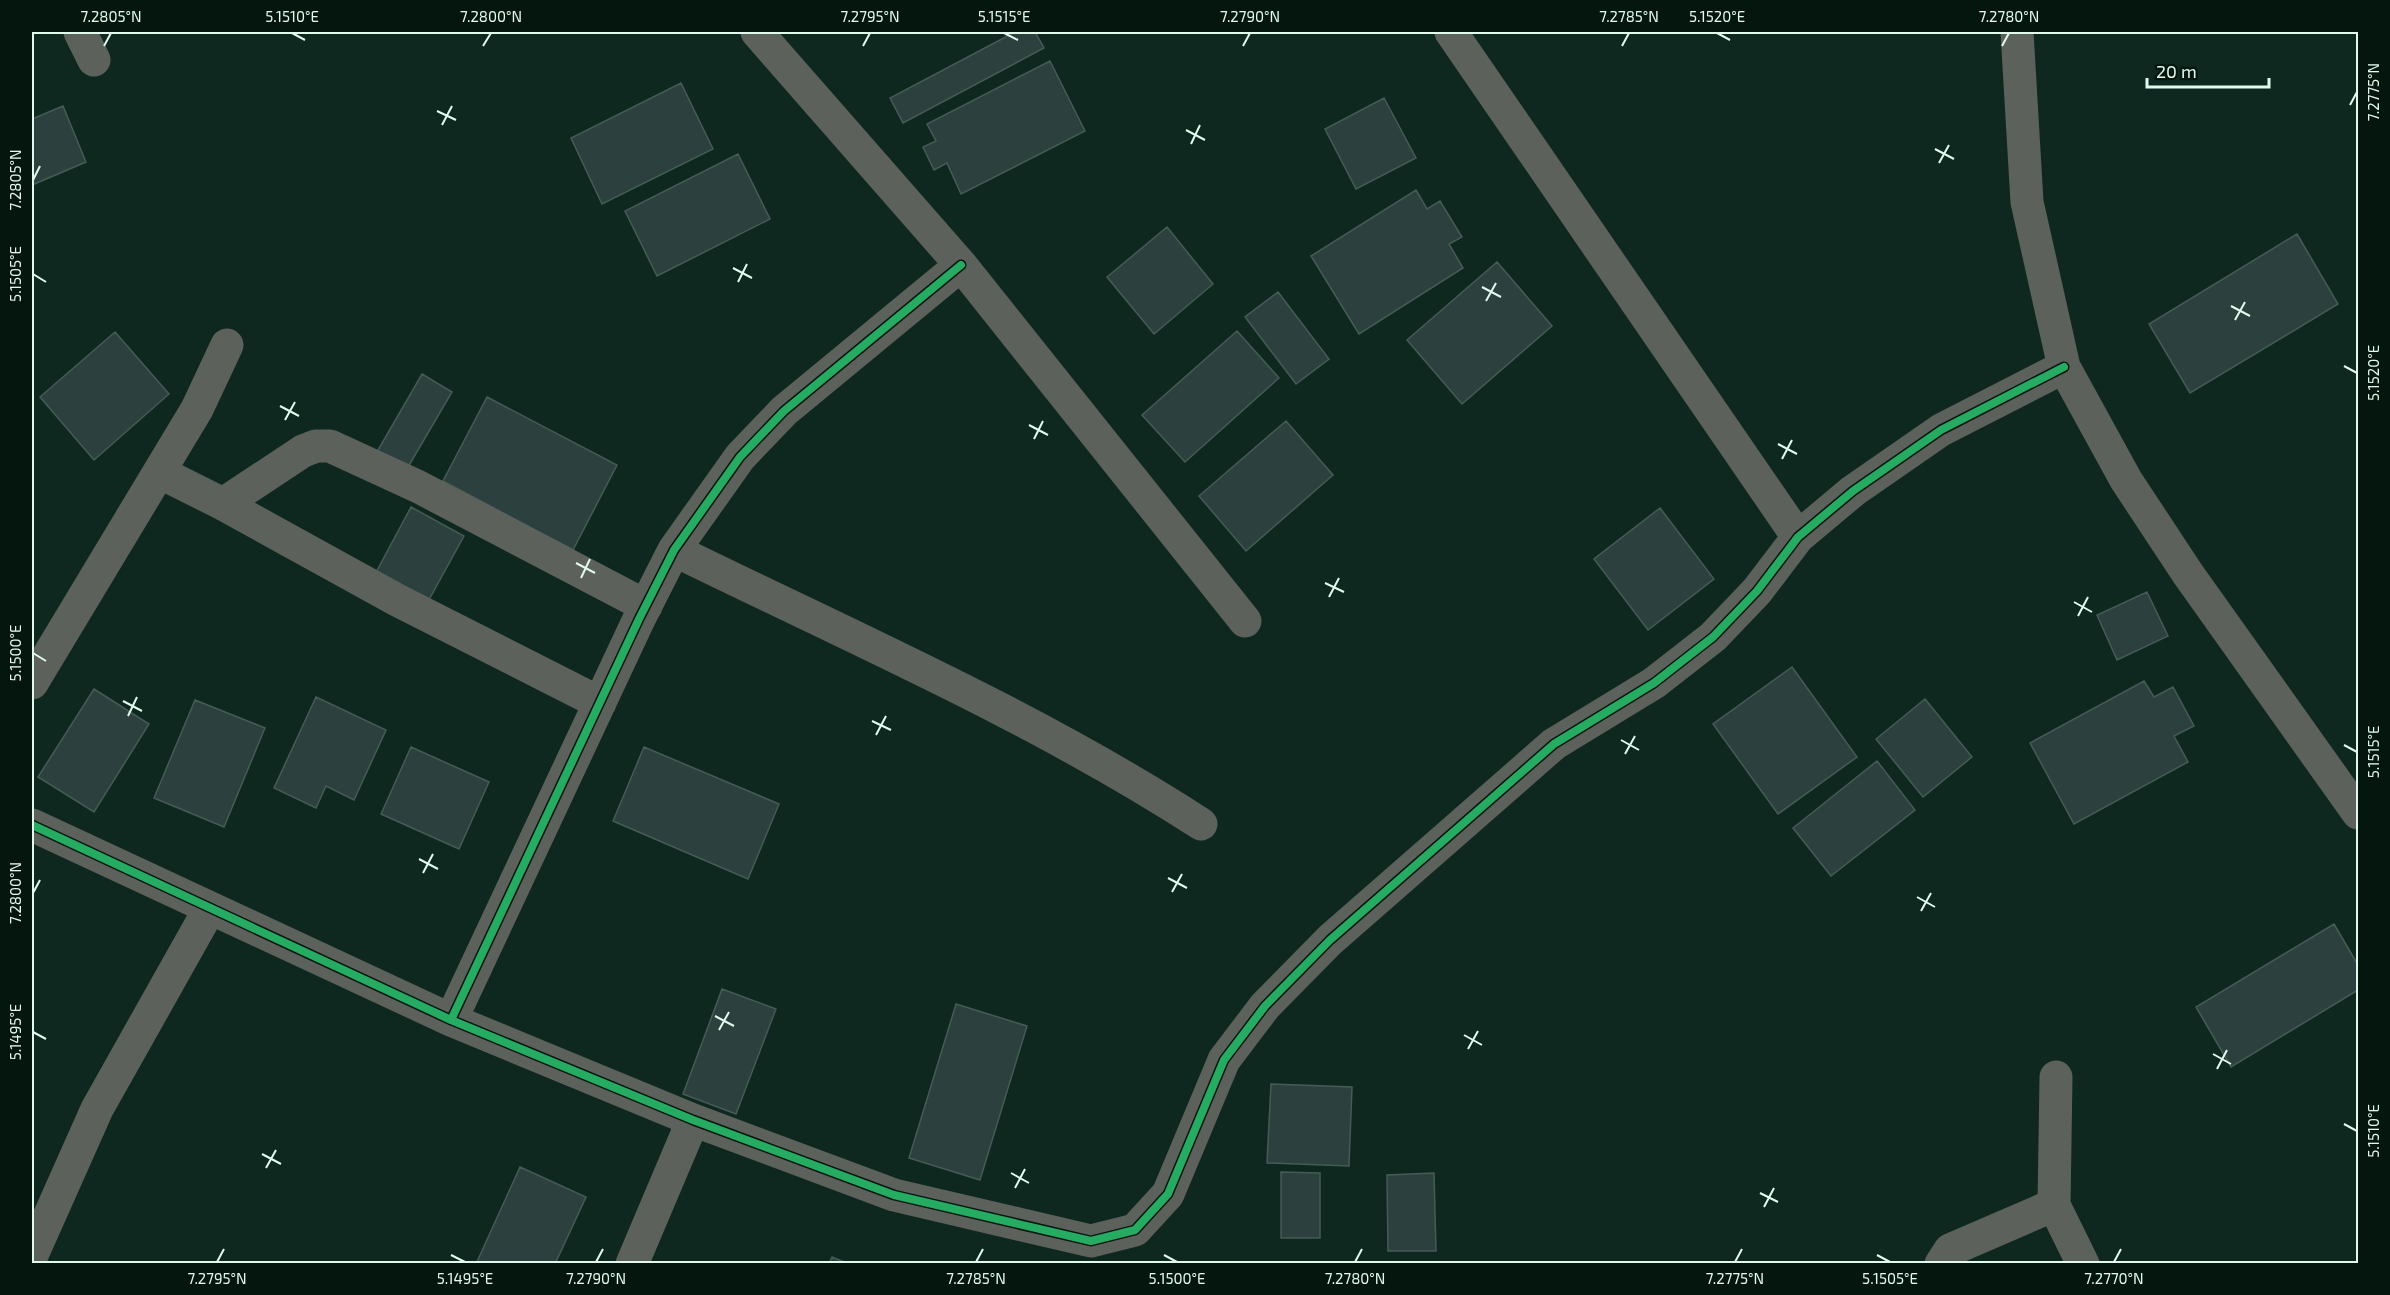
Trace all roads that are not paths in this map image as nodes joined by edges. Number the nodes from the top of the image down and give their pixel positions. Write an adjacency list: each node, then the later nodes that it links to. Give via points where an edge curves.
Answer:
1 (757, 32): 4 (street)
2 (1451, 32): 9 (street)
3 (2017, 32): 6 (street, via 2027,202)
4 (961, 265): 10 (street, via 784,411 740,457); 12 (street)
5 (227, 345): 7 (street, via 197,409)
6 (2064, 367): 9 (street, via 1941,430 1852,491); 15 (street, via 2126,480 2181,565)
7 (159, 472): 8 (street); 13 (street)
8 (224, 504): 11 (street, via 303,451 330,446 419,487); 14 (street, via 397,600)
9 (1798, 537): 21 (street, via 1713,637 1654,683 1554,744 1330,940 1265,1006 1224,1060 1168,1194 1135,1230 1091,1241 894,1195)
10 (674, 550): 11 (street); 16 (street, via 1023,720 1140,784)
11 (646, 606): 14 (street)
12 (1245, 621)
13 (32, 683)
14 (600, 703): 19 (street)
15 (2355, 801)
16 (1201, 824)
17 (32, 825): 18 (street)
18 (210, 908): 19 (street); 23 (street, via 97,1109)
19 (451, 1020): 21 (street)
20 (2055, 1077): 22 (street)
21 (693, 1120): 24 (street)
22 (2054, 1205): 25 (street, via 1950,1250); 26 (street)
23 (32, 1255)
24 (632, 1263)
25 (1941, 1263)
26 (2083, 1263)

